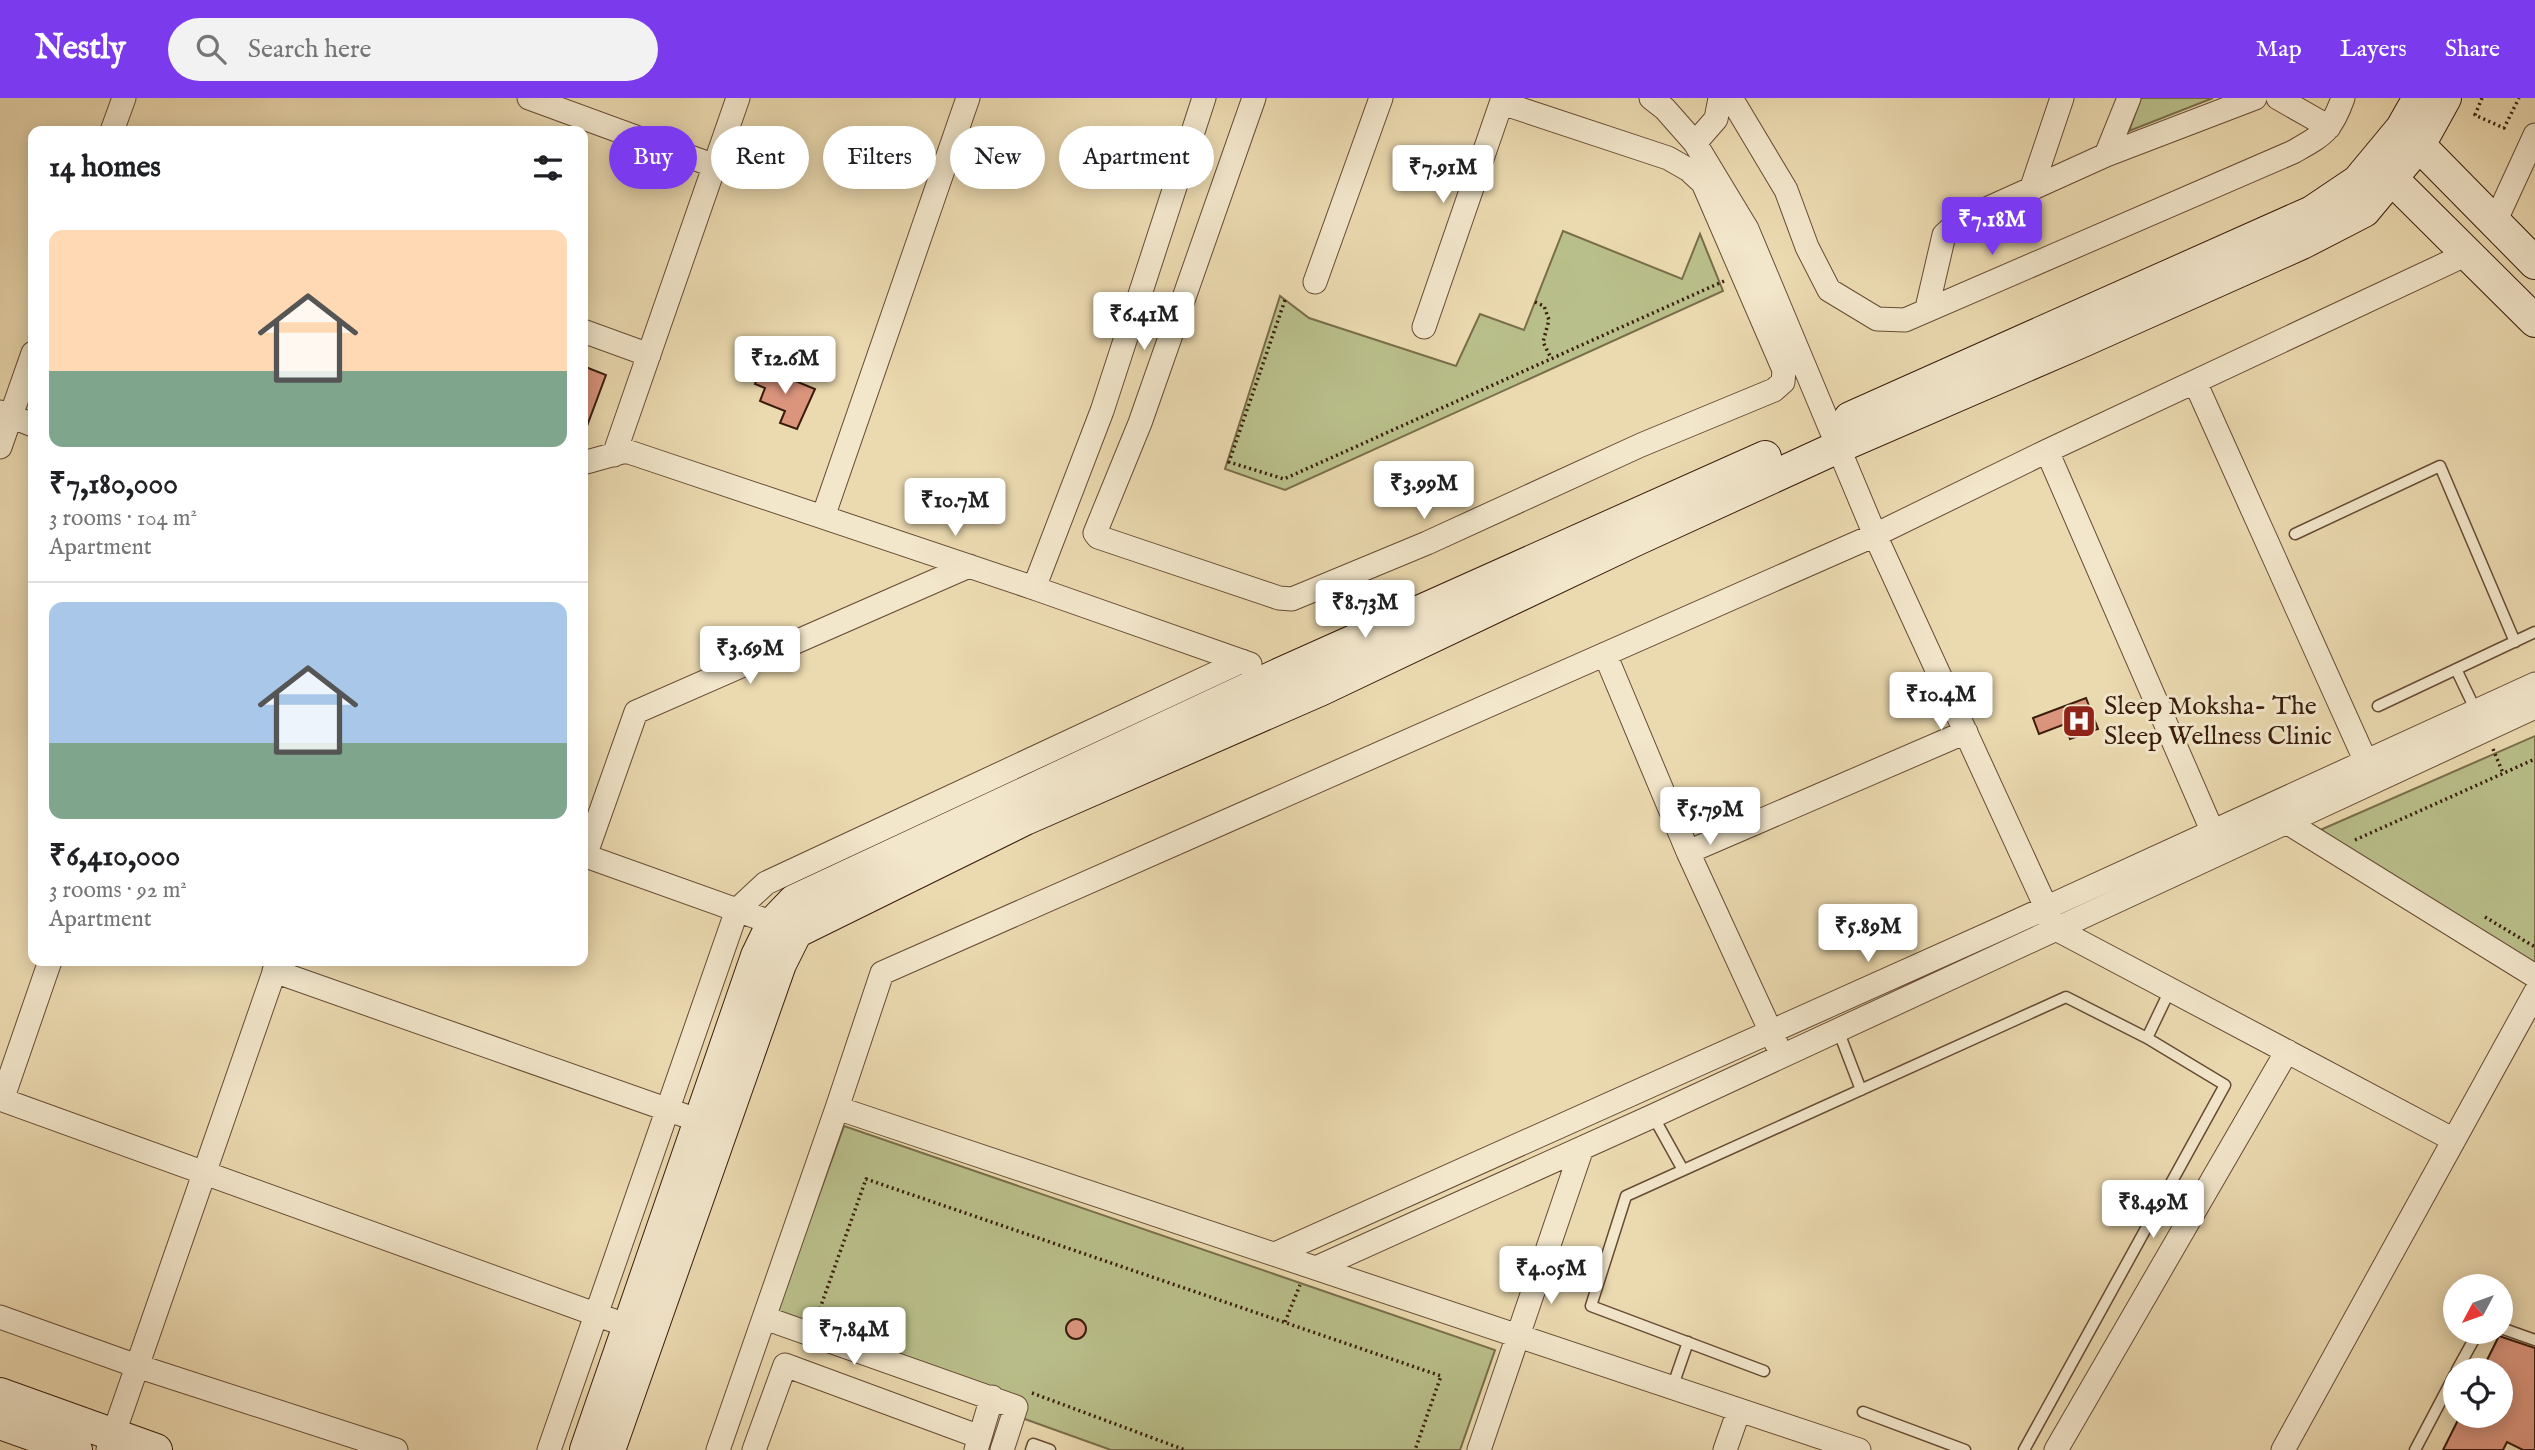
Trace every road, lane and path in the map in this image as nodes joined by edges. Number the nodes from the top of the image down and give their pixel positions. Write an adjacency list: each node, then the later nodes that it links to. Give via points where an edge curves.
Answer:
1 (124, 98): 21 (street)
2 (529, 98): 28 (street)
3 (738, 98): 22 (street)
4 (968, 98): 56 (street)
5 (1204, 98): 47 (street)
6 (1254, 98): 50 (street)
7 (1381, 98): 36 (street)
8 (1720, 98): 26 (street, via 1716,119)
9 (1731, 98): 39 (street, via 1786,190 1829,290 1877,319 1905,320)
10 (2062, 98): 31 (street)
11 (2129, 98): 27 (street)
12 (2255, 98): 27 (street)
13 (2278, 98): 23 (street)
14 (2343, 98): 23 (street)
15 (2419, 98): 25 (street)
16 (2445, 98): 25 (street)
17 (2482, 98): 18 (path, via 2475,115 2504,128)
18 (2518, 98)
19 (1502, 100): 35 (street, via 1668,158 1689,170 1703,183); 41 (street)
20 (1665, 102): 26 (street)
21 (114, 126)
22 (729, 126)
23 (2329, 127): 39 (street, via 2293,152)
24 (2535, 135): 32 (street)
25 (2411, 136): 29 (street); 32 (street)
26 (1695, 143): 51 (street, via 1747,229)
27 (2106, 155): 31 (street)
28 (711, 165)
29 (2383, 170): 33 (street); 51 (street, via 2364,211 2302,243)
30 (711, 177): 43 (street)
31 (2031, 190): 39 (street, via 1958,222 1944,235)
32 (2495, 222): 34 (street)
33 (2468, 254): 40 (street); 46 (street)
34 (2535, 262)
35 (1742, 272): 44 (path); 50 (street, via 1784,370 1783,382 1774,390 1292,599 1098,537 1095,533)
36 (1315, 282)
37 (1285, 300): 44 (path, via 1229,462 1284,479)
38 (1535, 302): 44 (path, via 1544,306 1549,320 1543,342)
39 (1927, 308)
40 (2535, 321)
41 (1424, 327)
42 (588, 333): 43 (street)
43 (649, 355): 54 (street)
44 (1551, 358)
45 (28, 364): 48 (street)
46 (2194, 382): 53 (street); 74 (street)
47 (1102, 411): 50 (street); 60 (street)
48 (5, 414): 49 (street); 52 (street)
49 (28, 423)
50 (1140, 423)
51 (1834, 437): 58 (street); 66 (street); 68 (street, via 1648,534)
52 (0, 447)
53 (2047, 450): 58 (street); 76 (street)
54 (614, 454): 55 (street); 56 (street, via 626,452)
55 (588, 462)
56 (823, 517): 59 (street)
57 (2295, 534): 62 (lane, via 2440,466)
58 (1875, 535): 63 (street); 72 (street)
59 (969, 566): 60 (street); 78 (street, via 636,712)
60 (1034, 588): 64 (street)
61 (2535, 632): 62 (lane)
62 (2515, 642): 65 (lane)
63 (1605, 654): 79 (street); 98 (street, via 882,973)
64 (1242, 661): 66 (street); 83 (street, via 766,883)
65 (2456, 669): 69 (lane); 71 (lane)
66 (1280, 674): 68 (street); 84 (street, via 794,901)
67 (2535, 684): 71 (street)
68 (1322, 689): 84 (street)
69 (2378, 706)
70 (2535, 707): 71 (street)
71 (2481, 720): 74 (street)
72 (1966, 732): 79 (street); 82 (street)
73 (2535, 759): 77 (path)
74 (2370, 772): 75 (street); 76 (street)
75 (2287, 822): 80 (street); 88 (street)
76 (2212, 832): 80 (street); 82 (street)
77 (2353, 841)
78 (588, 844)
79 (1688, 852): 92 (street)
80 (2222, 853): 85 (street)
81 (588, 856): 83 (street)
82 (2046, 908): 85 (street); 92 (street)
83 (737, 910): 84 (street); 99 (street)
84 (785, 927): 101 (street, via 757,956); 113 (street, via 780,964)
85 (2056, 929): 89 (street); 91 (street)
86 (48, 966): 97 (street)
87 (276, 966): 99 (street); 105 (street)
88 (2535, 976)
89 (2170, 989): 93 (lane); 94 (street)
90 (2535, 993): 102 (street)
91 (1838, 1030): 95 (street); 96 (lane)
92 (1771, 1032): 95 (street); 106 (street)
93 (2147, 1038): 96 (lane, via 2066,997); 147 (lane, via 2225,1085)
94 (2287, 1051): 102 (street); 148 (street)
95 (1782, 1055): 100 (street)
96 (1861, 1090): 104 (lane)
97 (1, 1100): 105 (street)
98 (838, 1108): 106 (street); 111 (street)
99 (667, 1110): 101 (street); 108 (street)
100 (1653, 1116): 103 (street); 104 (lane)
101 (700, 1121): 113 (street)
102 (2454, 1140): 149 (street)
103 (1582, 1148): 107 (street); 115 (street)
104 (1683, 1170): 117 (lane, via 1626,1196 1591,1306)
105 (204, 1173): 108 (street); 118 (street)
106 (1275, 1254): 107 (street)
107 (1312, 1266): 112 (path); 115 (street)
108 (595, 1314): 113 (street); 133 (street)
109 (818, 1314): 112 (path, via 866,1179)
110 (0, 1317): 118 (street)
111 (765, 1318): 124 (street); 136 (street)
112 (1285, 1322): 142 (path, via 1441,1376)
113 (640, 1330): 134 (street); 135 (street)
114 (2513, 1332): 116 (lane)
115 (1517, 1337): 120 (street); 143 (street)
116 (2535, 1340)
117 (1688, 1342): 119 (lane); 120 (lane)
118 (137, 1366): 128 (street); 132 (street)
119 (1764, 1371)
120 (1672, 1388): 125 (street)
121 (1027, 1391): 141 (path)
122 (0, 1394): 128 (street)
123 (2443, 1397): 150 (lane)
124 (992, 1398): 129 (street); 138 (street, via 1016,1407)
125 (1738, 1410): 144 (street); 145 (street)
126 (1863, 1412): 146 (lane)
127 (0, 1423): 130 (street)
128 (111, 1442): 131 (street)
129 (978, 1443): 137 (street, via 785,1365)
130 (76, 1450)
131 (156, 1450)
132 (396, 1450)
133 (549, 1450)
134 (586, 1450)
135 (609, 1450)
136 (719, 1450)
137 (754, 1450)
138 (1002, 1450)
139 (1031, 1450): 140 (lane, via 1033,1444)
140 (1049, 1450)
141 (1185, 1450)
142 (1415, 1450)
143 (1479, 1450)
144 (1725, 1450)
145 (1859, 1450)
146 (1965, 1450)
147 (2024, 1450)
148 (2056, 1450)
149 (2283, 1450)
150 (2415, 1450)

